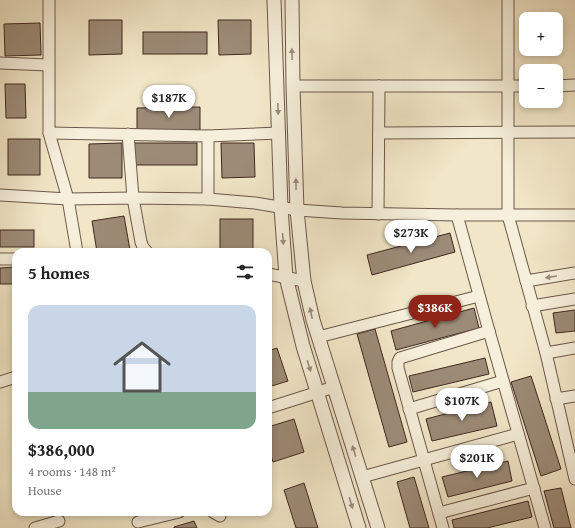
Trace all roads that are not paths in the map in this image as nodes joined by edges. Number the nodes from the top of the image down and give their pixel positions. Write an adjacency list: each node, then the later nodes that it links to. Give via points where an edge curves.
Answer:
1 (49, 0): 6 (street)
2 (274, 0): 15 (street, one-way to 15)
3 (292, 0): 8 (street, one-way to 3)
4 (508, 0): 12 (street)
5 (0, 63): 6 (street)
6 (48, 65): 14 (street)
7 (575, 85): 11 (street)
8 (293, 86): 9 (street); 25 (street, one-way to 8)
9 (379, 86): 12 (street); 16 (street)
10 (519, 86): 12 (street)
11 (563, 86)
12 (508, 87): 17 (street)
13 (575, 132): 17 (street)
14 (49, 133): 18 (street); 22 (street)
15 (279, 133): 19 (street); 24 (street)
16 (379, 133): 17 (street); 26 (street)
17 (508, 133): 29 (street)
18 (128, 134): 19 (street); 21 (street)
19 (208, 136): 23 (street)
20 (0, 195): 22 (street)
21 (133, 198): 22 (street); 23 (street); 31 (street)
22 (68, 199): 30 (street)
23 (208, 199): 24 (street)
24 (281, 208): 25 (street); 36 (street, one-way to 36)
25 (297, 210): 26 (street); 37 (street)
26 (378, 214): 27 (street)
27 (458, 215): 29 (street); 39 (street)
28 (575, 215): 29 (street)
29 (508, 216): 38 (street)
30 (76, 248)
31 (144, 248)
32 (0, 259): 33 (street)
33 (12, 259)
34 (575, 273): 38 (street, one-way to 38)
35 (272, 275): 36 (street)
36 (286, 277): 37 (street); 50 (street, one-way to 50, via 303,346)
37 (304, 281): 43 (street, one-way to 37)
38 (526, 281): 41 (street)
39 (479, 296): 42 (street); 43 (street)
40 (575, 299): 41 (street)
41 (532, 306): 45 (street)
42 (489, 331): 47 (street); 54 (street, via 400,358 398,368)
43 (318, 337): 49 (street)
44 (575, 348): 45 (street)
45 (546, 354): 52 (street)
46 (12, 378): 48 (street)
47 (503, 381): 54 (street); 55 (street)
48 (0, 382)
49 (334, 387): 50 (street); 58 (street, one-way to 49)
50 (318, 392): 53 (street); 66 (street, one-way to 66)
51 (575, 396): 52 (street)
52 (556, 399): 57 (street)
53 (272, 407)
54 (409, 409): 56 (street)
55 (518, 434): 56 (street); 60 (street)
56 (424, 460): 58 (street); 61 (street)
57 (573, 460): 59 (street)
58 (362, 477): 67 (street)
59 (575, 479)
60 (534, 488): 61 (street); 69 (street)
61 (439, 513): 68 (street)
62 (160, 516): 64 (street)
63 (58, 520): 65 (street)
64 (137, 521)
65 (35, 528)
66 (359, 528)
67 (378, 528)
68 (443, 528)
69 (545, 528)

